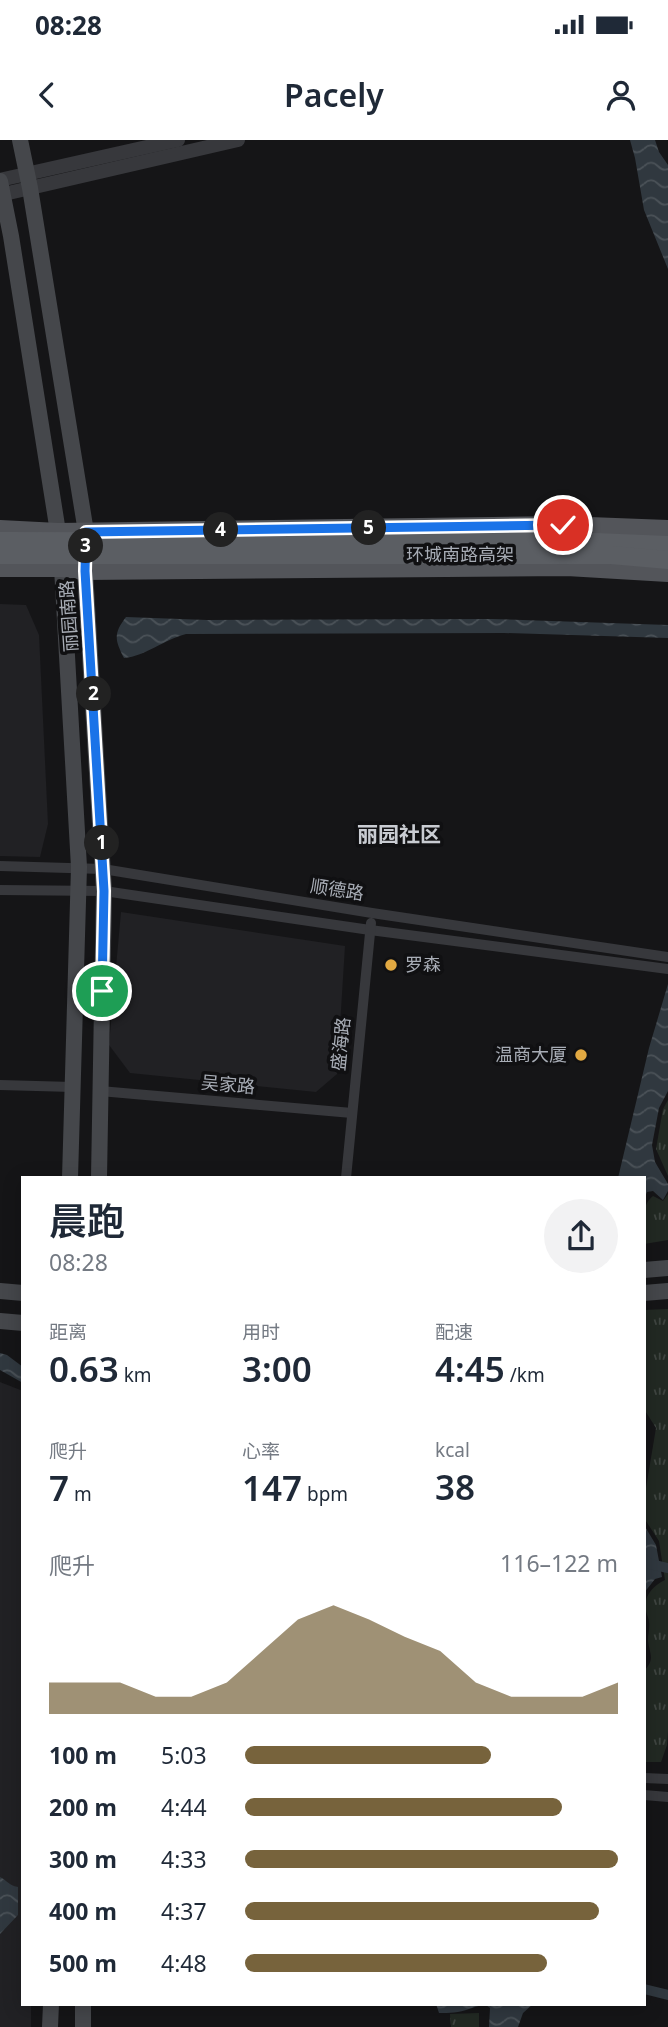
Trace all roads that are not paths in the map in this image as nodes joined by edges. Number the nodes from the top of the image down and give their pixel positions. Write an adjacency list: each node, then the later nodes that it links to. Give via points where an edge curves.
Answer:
1 (20, 140): 4 (main road, 丽园南路)
2 (178, 140): 4 (street)
3 (238, 140): 4 (street)
4 (29, 181): 5 (street); 8 (main road, 丽园南路)
5 (1, 188): 7 (main road, 丽园南路)
6 (0, 529): 7 (main road)
7 (58, 532): 8 (main road); 14 (main road, 丽园南路)
8 (86, 532): 9 (main road, via 563,525); 15 (main road, 丽园南路)
9 (667, 534): 10 (highway, 环城南路高架, bridge, via 581,541)
10 (0, 541)
11 (0, 555): 12 (highway, 环城南路高架, bridge, via 611,555)
12 (668, 560)
13 (0, 568): 14 (main road)
14 (62, 568): 15 (main road); 18 (main road, 丽园南路)
15 (85, 571): 16 (main road, via 567,567); 19 (main road, 丽园南路)
16 (668, 573)
17 (0, 866): 18 (street, 顺德路)
18 (79, 867): 19 (street, 顺德路); 21 (main road, 丽园南路)
19 (103, 869): 22 (main road, 丽园南路); 23 (street, 顺德路)
20 (0, 890): 21 (street, 顺德路)
21 (79, 891): 22 (street, 顺德路); 28 (main road, 丽园南路)
22 (104, 891): 24 (street, 顺德路); 29 (main road, 丽园南路)
23 (372, 913): 24 (street, 盛海路); 25 (street, 顺德路)
24 (370, 930): 26 (street, 顺德路); 30 (street, 盛海路)
25 (667, 957)
26 (666, 969)
27 (0, 1085): 28 (street)
28 (73, 1087): 31 (main road, 丽园南路)
29 (100, 1091): 30 (street, 吴家路); 32 (main road, 丽园南路)
30 (352, 1113): 33 (street, 盛海路)
31 (70, 1176)
32 (99, 1176)
33 (346, 1176)
34 (668, 1268): 35 (main road)
35 (646, 1270)
36 (0, 1291): 38 (main road)
37 (668, 1291): 39 (main road)
38 (21, 1293)
39 (646, 1293)
40 (0, 1321): 41 (main road)
41 (21, 1323)
42 (646, 1778): 43 (street)
43 (668, 1779)
44 (646, 1795): 45 (street)
45 (668, 1797)
46 (51, 2006): 48 (main road)
47 (83, 2006): 49 (main road)
48 (50, 2027)
49 (83, 2027)

